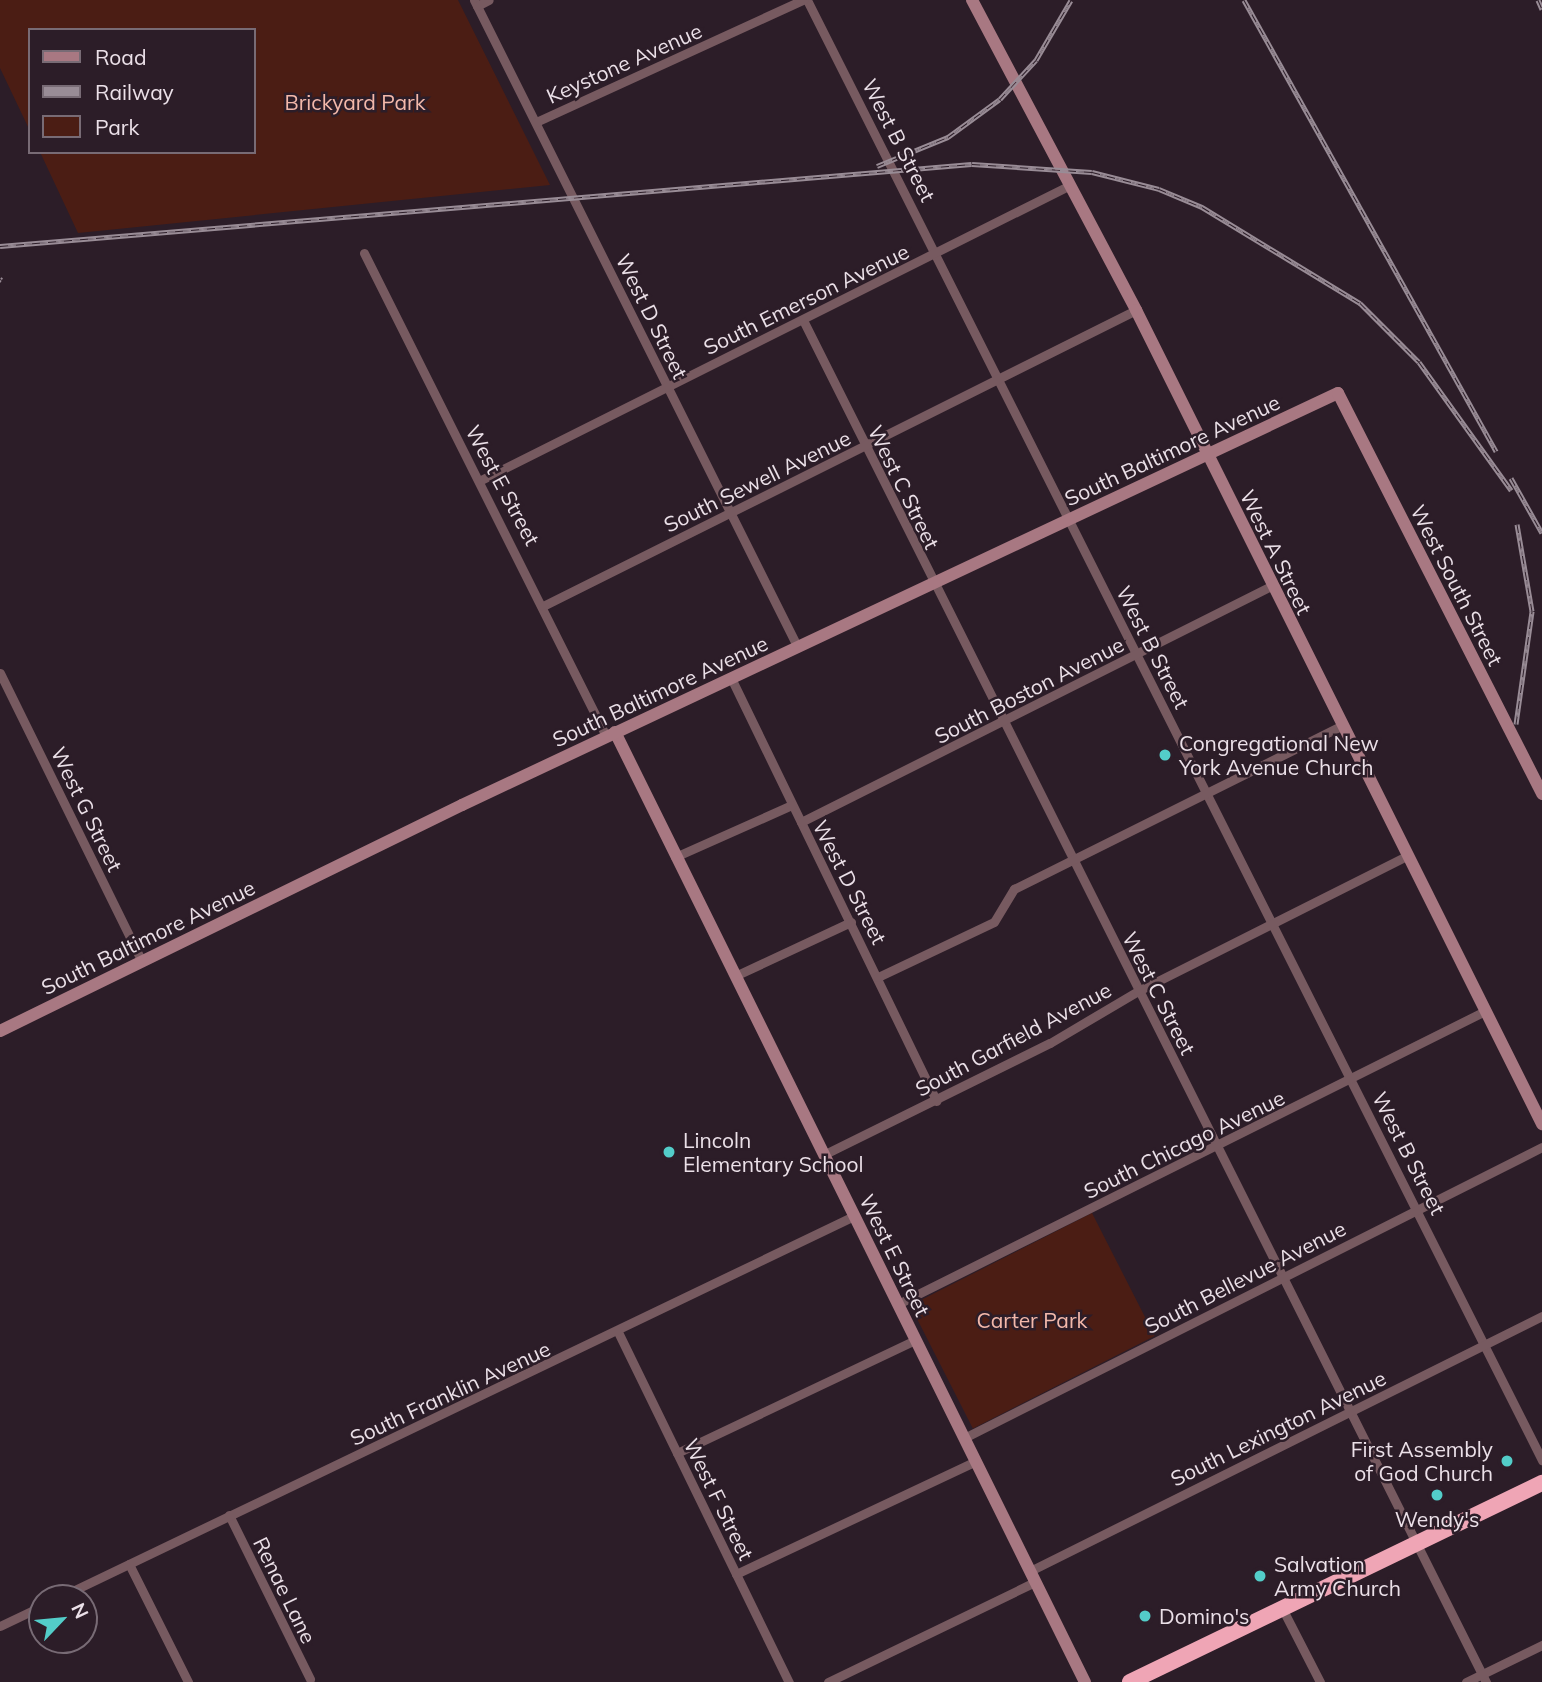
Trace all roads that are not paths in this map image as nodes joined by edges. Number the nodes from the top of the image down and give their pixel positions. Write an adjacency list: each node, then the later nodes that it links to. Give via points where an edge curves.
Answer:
1 (489, 0): 4 (street)
2 (805, 0): 5 (street, Keystone Avenue); 8 (street, West B Street)
3 (972, 0): 6 (street, West A Street)
4 (475, 3): 5 (street, West D Street)
5 (536, 122): 12 (street, West D Street)
6 (1070, 185): 8 (street, South Emerson Avenue); 9 (street, West A Street)
7 (365, 253): 16 (street, West E Street)
8 (937, 254): 10 (street, South Emerson Avenue); 11 (street, West B Street)
9 (1136, 310): 11 (street, South Sewell Avenue); 15 (street, West A Street)
10 (803, 320): 12 (street, South Emerson Avenue); 14 (street, West C Street)
11 (1000, 380): 14 (street, South Sewell Avenue); 18 (street, West B Street)
12 (667, 387): 16 (street, South Emerson Avenue); 17 (street, West D Street)
13 (1338, 393): 15 (street, South Baltimore Avenue); 30 (street, West South Street)
14 (865, 447): 17 (street, South Sewell Avenue); 19 (street, West C Street)
15 (1208, 455): 18 (street, South Baltimore Avenue); 20 (street, West A Street)
16 (481, 480): 21 (street, West E Street)
17 (731, 514): 21 (street, South Sewell Avenue); 22 (street, West D Street)
18 (1070, 520): 19 (street, South Baltimore Avenue); 23 (street, West B Street)
19 (932, 584): 22 (street, South Baltimore Avenue); 26 (street, West C Street)
20 (1270, 586): 23 (street, South Boston Avenue); 27 (street, West A Street)
21 (543, 606): 28 (street, West E Street)
22 (798, 648): 25 (street, South Baltimore Avenue)
23 (1137, 655): 26 (street, South Boston Avenue); 29 (street, West B Street)
24 (0, 673): 38 (street, West G Street)
25 (732, 680): 28 (street, South Baltimore Avenue); 31 (street, West D Street)
26 (1002, 724): 32 (street, South Boston Avenue); 35 (street, West C Street)
27 (1341, 726): 29 (street); 33 (street, West A Street)
28 (611, 734): 34 (street, West E Street); 38 (street, South Baltimore Avenue)
29 (1206, 792): 35 (street); 37 (street, West B Street)
30 (1542, 794)
31 (792, 805): 32 (street, West D Street); 34 (street)
32 (801, 822): 36 (street, West D Street)
33 (1406, 856): 37 (street, South Garfield Avenue); 42 (street, West A Street)
34 (675, 857): 39 (street, West E Street)
35 (1071, 859): 40 (street, via 1014,889 993,922); 41 (street, West C Street)
36 (851, 922): 39 (street); 40 (street, West D Street)
37 (1273, 924): 41 (street, South Garfield Avenue); 44 (street, West B Street)
38 (142, 962): 43 (street, South Baltimore Avenue)
39 (735, 976): 49 (street, West E Street)
40 (878, 978): 45 (street, West D Street)
41 (1138, 991): 45 (street, South Garfield Avenue, via 1050,1043); 48 (street, West C Street)
42 (1485, 1012): 44 (street, South Chicago Avenue); 46 (street, West A Street)
43 (0, 1031)
44 (1352, 1079): 48 (street, South Chicago Avenue); 50 (street, West B Street)
45 (936, 1101): 49 (street, South Garfield Avenue)
46 (1542, 1124)
47 (1542, 1147): 50 (street, South Bellevue Avenue)
48 (1218, 1148): 52 (street, West C Street); 53 (street, South Chicago Avenue)
49 (823, 1155): 51 (street, West E Street)
50 (1418, 1210): 52 (street, South Bellevue Avenue); 57 (street, West B Street)
51 (854, 1216): 53 (street, West E Street); 55 (street, South Franklin Avenue)
52 (1283, 1279): 58 (street, West C Street); 59 (street, South Bellevue Avenue)
53 (898, 1304): 56 (street, West E Street)
54 (1542, 1316): 57 (street, South Lexington Avenue)
55 (618, 1332): 60 (street, West F Street); 64 (street, South Franklin Avenue)
56 (915, 1340): 59 (street, West E Street); 60 (street)
57 (1485, 1345): 58 (street, South Lexington Avenue); 62 (street, West B Street)
58 (1349, 1412): 65 (street, West C Street); 68 (street, South Lexington Avenue)
59 (964, 1438): 61 (street, West E Street)
60 (677, 1453): 67 (street, West F Street)
61 (976, 1461): 67 (street); 68 (street, West E Street)
62 (1542, 1461)
63 (1542, 1483): 65 (highway)
64 (229, 1515): 66 (street, South Franklin Avenue); 75 (street, Renae Lane)
65 (1416, 1544): 70 (highway); 74 (street, West C Street)
66 (129, 1564): 69 (street, South Franklin Avenue); 76 (street)
67 (736, 1574): 77 (street, West F Street)
68 (1032, 1576): 78 (street, South Lexington Avenue); 79 (street, West E Street)
69 (87, 1584)
70 (1282, 1608): 80 (highway); 81 (street)
71 (28, 1613): 72 (street)
72 (0, 1626)
73 (1542, 1645): 74 (street)
74 (1484, 1678): 82 (street)
75 (310, 1679)
76 (188, 1682)
77 (789, 1682)
78 (828, 1682)
79 (1085, 1682)
80 (1130, 1682)
81 (1320, 1682)
82 (1466, 1682)

